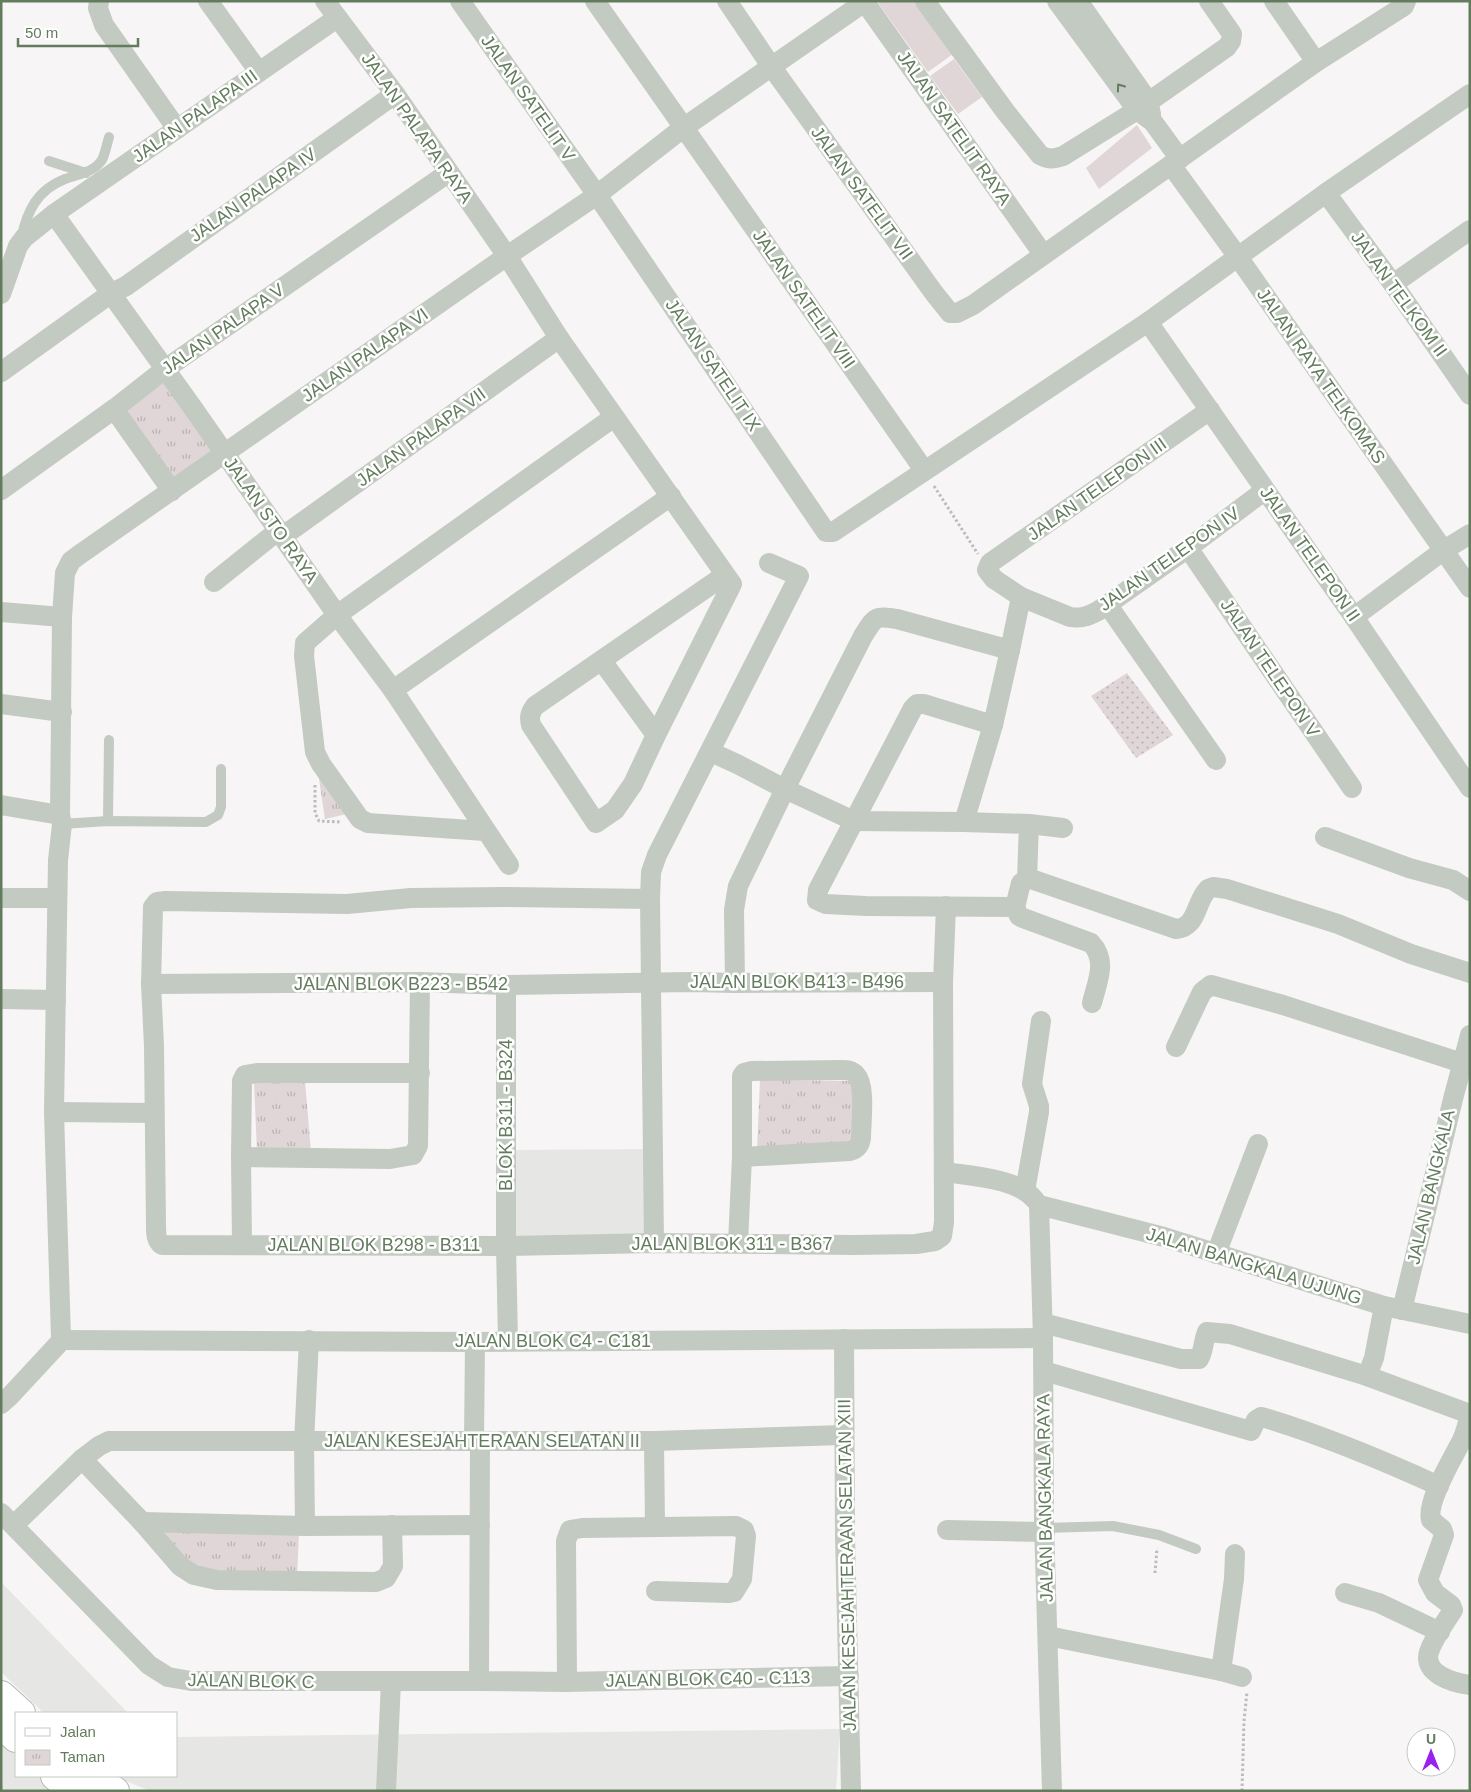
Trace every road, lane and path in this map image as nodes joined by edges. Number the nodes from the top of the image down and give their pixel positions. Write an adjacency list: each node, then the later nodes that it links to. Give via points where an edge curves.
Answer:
1 (99, 1): 22 (street, via 104,25)
2 (208, 1): 17 (street)
3 (325, 1): 14 (street, JALAN PALAPA RAYA)
4 (460, 1): 29 (street, JALAN SATELIT V)
5 (595, 1): 21 (street, JALAN SATELIT VIII)
6 (727, 1): 16 (street, JALAN SATELIT VII)
7 (865, 1): 16 (street, JALAN PALAPA VI); 33 (street, JALAN SATELIT RAYA)
8 (925, 1): 20 (street, via 1040,155 1047,158 1063,156)
9 (1057, 1): 20 (street, JALAN RAYA TELKOMAS, one-way to 9)
10 (1078, 1): 20 (street, JALAN RAYA TELKOMAS)
11 (1209, 1): 20 (street, via 1232,34 1231,42)
12 (1274, 1): 15 (street)
13 (1406, 1): 15 (street, via 1404,6)
14 (337, 18): 17 (street, JALAN PALAPA III); 18 (street, JALAN PALAPA RAYA)
15 (1316, 62): 25 (street)
16 (771, 66): 21 (street, JALAN PALAPA VI); 33 (street, JALAN SATELIT VII, via 950,312 957,313 973,305)
17 (258, 72): 22 (street, JALAN PALAPA III)
18 (395, 94): 27 (street, JALAN PALAPA RAYA); 38 (street, JALAN PALAPA IV, via 126,286)
19 (1470, 94): 28 (street)
20 (1143, 106): 25 (street, JALAN RAYA TELKOMAS)
21 (683, 128): 29 (street, JALAN PALAPA VI); 49 (street, JALAN SATELIT VIII)
22 (177, 129): 30 (street, JALAN PALAPA III)
23 (109, 137): 26 (lane, via 102,159)
24 (49, 161): 26 (lane)
25 (1175, 162): 33 (street); 35 (street, JALAN RAYA TELKOMAS)
26 (87, 173): 32 (lane, via 47,188 25,219)
27 (448, 173): 34 (street, JALAN PALAPA RAYA); 42 (street, JALAN PALAPA V)
28 (1326, 193): 35 (street); 36 (street, JALAN TELKOM II)
29 (597, 196): 34 (street, JALAN PALAPA VI); 49 (street, JALAN SATELIT IX, via 826,532 830,533)
30 (54, 214): 32 (street); 38 (street, JALAN STO RAYA)
31 (1470, 230): 36 (street)
32 (20, 242): 37 (street)
33 (1043, 254)
34 (507, 256): 40 (street, JALAN PALAPA RAYA); 48 (street, JALAN PALAPA VI)
35 (1238, 258): 39 (street); 57 (street, JALAN RAYA TELKOMAS)
36 (1393, 284): 41 (street, JALAN TELKOM II)
37 (1, 294)
38 (110, 294): 42 (street, JALAN STO RAYA); 43 (street, JALAN PALAPA IV)
39 (1148, 322): 46 (street, JALAN TELEPON II); 49 (street)
40 (559, 338): 47 (street, JALAN PALAPA RAYA); 54 (street, JALAN PALAPA VII)
41 (1462, 366): 44 (street, JALAN TELKOM II)
42 (165, 369): 45 (street, JALAN PALAPA V); 48 (street, JALAN STO RAYA)
43 (1, 372)
44 (1470, 395)
45 (114, 409): 50 (street, JALAN PALAPA V); 52 (street)
46 (1210, 410): 51 (street, JALAN TELEPON II); 59 (street, JALAN TELEPON III, via 990,564)
47 (614, 417): 53 (street, JALAN PALAPA RAYA); 66 (street)
48 (223, 453): 52 (street, JALAN PALAPA VI); 54 (street, JALAN STO RAYA)
49 (924, 470): 59 (path)
50 (1, 490)
51 (1264, 490): 56 (street, JALAN TELEPON IV); 68 (street, JALAN TELEPON II)
52 (172, 491): 67 (street, JALAN PALAPA VI, via 71,561 65,573)
53 (671, 496): 60 (street, JALAN PALAPA RAYA); 71 (street)
54 (281, 533): 61 (street, JALAN PALAPA VII); 66 (street, JALAN STO RAYA)
55 (1470, 534): 57 (street)
56 (1188, 548): 64 (street, JALAN TELEPON IV); 81 (street, JALAN TELEPON V)
57 (1444, 550): 62 (street, JALAN RAYA TELKOMAS); 68 (street)
58 (769, 564): 77 (street, via 799,576)
59 (987, 570): 63 (street, via 994,579)
60 (724, 575): 70 (street); 75 (street, via 732,584)
61 (214, 582)
62 (1470, 588)
63 (1021, 597): 64 (street, JALAN TELEPON IV, via 1078,618); 69 (street)
64 (1107, 604): 78 (street)
65 (1, 612): 67 (street)
66 (337, 614): 71 (street, JALAN STO RAYA); 90 (street, via 308,638 304,648 313,746 332,780 366,823)
67 (62, 617): 73 (street, JALAN PALAPA VI)
68 (1354, 617): 82 (street, JALAN TELEPON II)
69 (1010, 650): 74 (street); 80 (street, via 897,619 876,618 863,636)
70 (602, 660): 75 (street); 75 (street, via 535,706 529,718 596,823 615,810 633,784)
71 (393, 690): 90 (street, JALAN STO RAYA)
72 (1, 704): 73 (street)
73 (62, 712): 84 (street, JALAN PALAPA VI)
74 (993, 725): 86 (street, via 917,704); 87 (street)
75 (656, 735)
76 (109, 740): 85 (lane)
77 (711, 752): 80 (street); 97 (street, via 653,865)
78 (1216, 760)
79 (221, 769): 85 (lane, via 221,807 218,815 206,822)
80 (785, 788): 86 (street); 104 (street, via 738,886 734,910)
81 (1352, 788)
82 (1470, 788)
83 (1, 805): 84 (street)
84 (61, 819): 85 (lane); 96 (street, JALAN PALAPA VI)
85 (108, 821)
86 (854, 821): 87 (street); 98 (street, via 818,890 819,902 866,906)
87 (964, 822): 88 (street)
88 (1029, 824): 89 (street); 93 (street)
89 (1063, 828)
90 (485, 831): 92 (street, JALAN STO RAYA)
91 (1325, 838): 94 (street, via 1408,868 1453,880)
92 (509, 865)
93 (1027, 879): 99 (street, via 1021,883); 100 (street, via 1176,929 1190,924 1208,889 1227,889 1338,924 1411,954)
94 (1470, 891)
95 (1, 898): 96 (street)
96 (57, 898): 108 (street, JALAN PALAPA VI)
97 (650, 899): 102 (street); 105 (street, via 411,898 347,904 160,901 153,907)
98 (946, 906): 99 (street); 103 (street)
99 (1014, 907): 109 (street, via 1019,916 1091,943 1098,950 1101,964)
100 (1470, 973)
101 (420, 982): 105 (street, JALAN BLOK B223 - B542); 106 (street, JALAN BLOK B223 - B542); 114 (street)
102 (651, 982): 104 (street, JALAN BLOK B413 - B496); 106 (street, JALAN BLOK B223 - B542); 124 (street)
103 (943, 982): 104 (street, JALAN BLOK B413 - B496); 121 (street)
104 (736, 983)
105 (151, 984): 117 (street)
106 (506, 985): 127 (street, BLOK B311 - B324)
107 (1, 999): 108 (street)
108 (56, 1000): 116 (street, JALAN PALAPA VI)
109 (1092, 1003)
110 (1041, 1020): 122 (street, via 1032,1084 1039,1106)
111 (1470, 1035): 113 (street, JALAN BANGKALA)
112 (1176, 1047): 113 (street, via 1202,992 1211,985)
113 (1462, 1063): 115 (street, JALAN BANGKALA)
114 (420, 1073): 119 (street, via 418,1146 414,1155 390,1159); 119 (street, via 245,1075 242,1081)
115 (1461, 1101): 129 (street, JALAN BANGKALA)
116 (54, 1112): 117 (street); 133 (street, JALAN PALAPA VI)
117 (154, 1113): 126 (street, JALAN BLOK B298 - B311, via 159,1242)
118 (1258, 1144): 128 (street)
119 (241, 1157): 126 (street)
120 (742, 1157): 120 (street, via 740,1091 744,1073 850,1070 859,1078 862,1086 861,1144 857,1149); 125 (street)
121 (945, 1172): 122 (street); 125 (street, JALAN BLOK 311 - B367, via 944,1222 940,1238 935,1241)
122 (1026, 1190): 123 (street)
123 (1039, 1206): 128 (street, JALAN BANGKALA UJUNG, via 1164,1237); 131 (street, JALAN BANGKALA RAYA)
124 (654, 1243): 125 (street, JALAN BLOK 311 - B367); 127 (street, JALAN BLOK 311 - B367)
125 (738, 1243)
126 (242, 1244): 127 (street, JALAN BLOK B298 - B311)
127 (506, 1246): 135 (street)
128 (1216, 1254): 129 (street, JALAN BANGKALA UJUNG)
129 (1393, 1308): 130 (street, JALAN BANGKALA UJUNG); 138 (street, JALAN BANGKALA)
130 (1470, 1324)
131 (1043, 1330): 132 (street, JALAN BLOK C4 - C181); 137 (street, JALAN BANGKALA RAYA); 138 (street, JALAN BLOK C4 - C181, via 1191,1360 1199,1360 1207,1332 1230,1334)
132 (844, 1339): 135 (street, JALAN BLOK C4 - C181); 141 (street, JALAN KESEJAHTERAAN SELATAN XIII)
133 (62, 1340): 134 (street, JALAN BLOK C4 - C181); 139 (street)
134 (309, 1340): 136 (street, JALAN BLOK C4 - C181); 143 (street)
135 (508, 1341): 136 (street, JALAN BLOK C4 - C181)
136 (475, 1342): 144 (street)
137 (1044, 1371): 146 (street, via 1251,1431 1256,1420 1265,1418 1308,1431); 154 (street, JALAN BANGKALA RAYA)
138 (1367, 1376): 140 (street)
139 (4, 1396)
140 (1470, 1414): 146 (street)
141 (843, 1435): 142 (street, JALAN KESEJAHTERAAN SELATAN II); 164 (street, JALAN KESEJAHTERAAN SELATAN XIII)
142 (654, 1441): 144 (street, JALAN KESEJAHTERAAN SELATAN II); 152 (street)
143 (304, 1442): 144 (street, JALAN KESEJAHTERAAN SELATAN II); 145 (street, JALAN KESEJAHTERAAN SELATAN II, via 121,1440 104,1443); 151 (street)
144 (477, 1442): 150 (street)
145 (82, 1459): 147 (street, JALAN KESEJAHTERAAN SELATAN II); 148 (street)
146 (1439, 1486): 161 (street, via 1430,1516 1444,1535 1428,1580 1453,1610)
147 (8, 1519): 167 (street, JALAN BLOK C, via 149,1665 168,1677 191,1681)
148 (142, 1522): 149 (street, via 180,1566 204,1578 376,1582 386,1578 393,1566); 151 (street)
149 (392, 1525): 150 (street); 151 (street)
150 (480, 1525): 166 (street)
151 (305, 1526)
152 (655, 1526): 159 (street, via 736,1526 744,1530 746,1536 742,1579 734,1592); 168 (street, via 570,1530 566,1541)
153 (947, 1530): 154 (street)
154 (1044, 1530): 155 (lane, via 1113,1526); 162 (street, JALAN BANGKALA RAYA)
155 (1159, 1535): 156 (lane); 158 (path)
156 (1196, 1549)
157 (1235, 1554): 163 (street)
158 (1154, 1573)
159 (656, 1592)
160 (1345, 1593): 161 (street, via 1379,1603)
161 (1440, 1632): 169 (street, via 1428,1657 1433,1669 1451,1681)
162 (1048, 1636): 163 (street); 180 (street, JALAN BANGKALA RAYA)
163 (1221, 1671): 165 (street)
164 (849, 1676): 168 (street, JALAN BLOK C40 - C113); 179 (street, JALAN KESEJAHTERAAN SELATAN XIII)
165 (1242, 1677): 181 (path, via 1248,1683)
166 (479, 1681): 167 (street, JALAN BLOK C); 168 (street, JALAN BLOK C40 - C113)
167 (391, 1682): 178 (street)
168 (567, 1682)
169 (1470, 1685)
170 (1, 1695): 171 (main road)
171 (20, 1712)
172 (1, 1724): 173 (main road)
173 (15, 1737)
174 (56, 1777): 176 (main road)
175 (92, 1777): 177 (main road)
176 (73, 1791)
177 (115, 1791)
178 (386, 1791)
179 (851, 1791)
180 (1052, 1791)
181 (1242, 1791)

